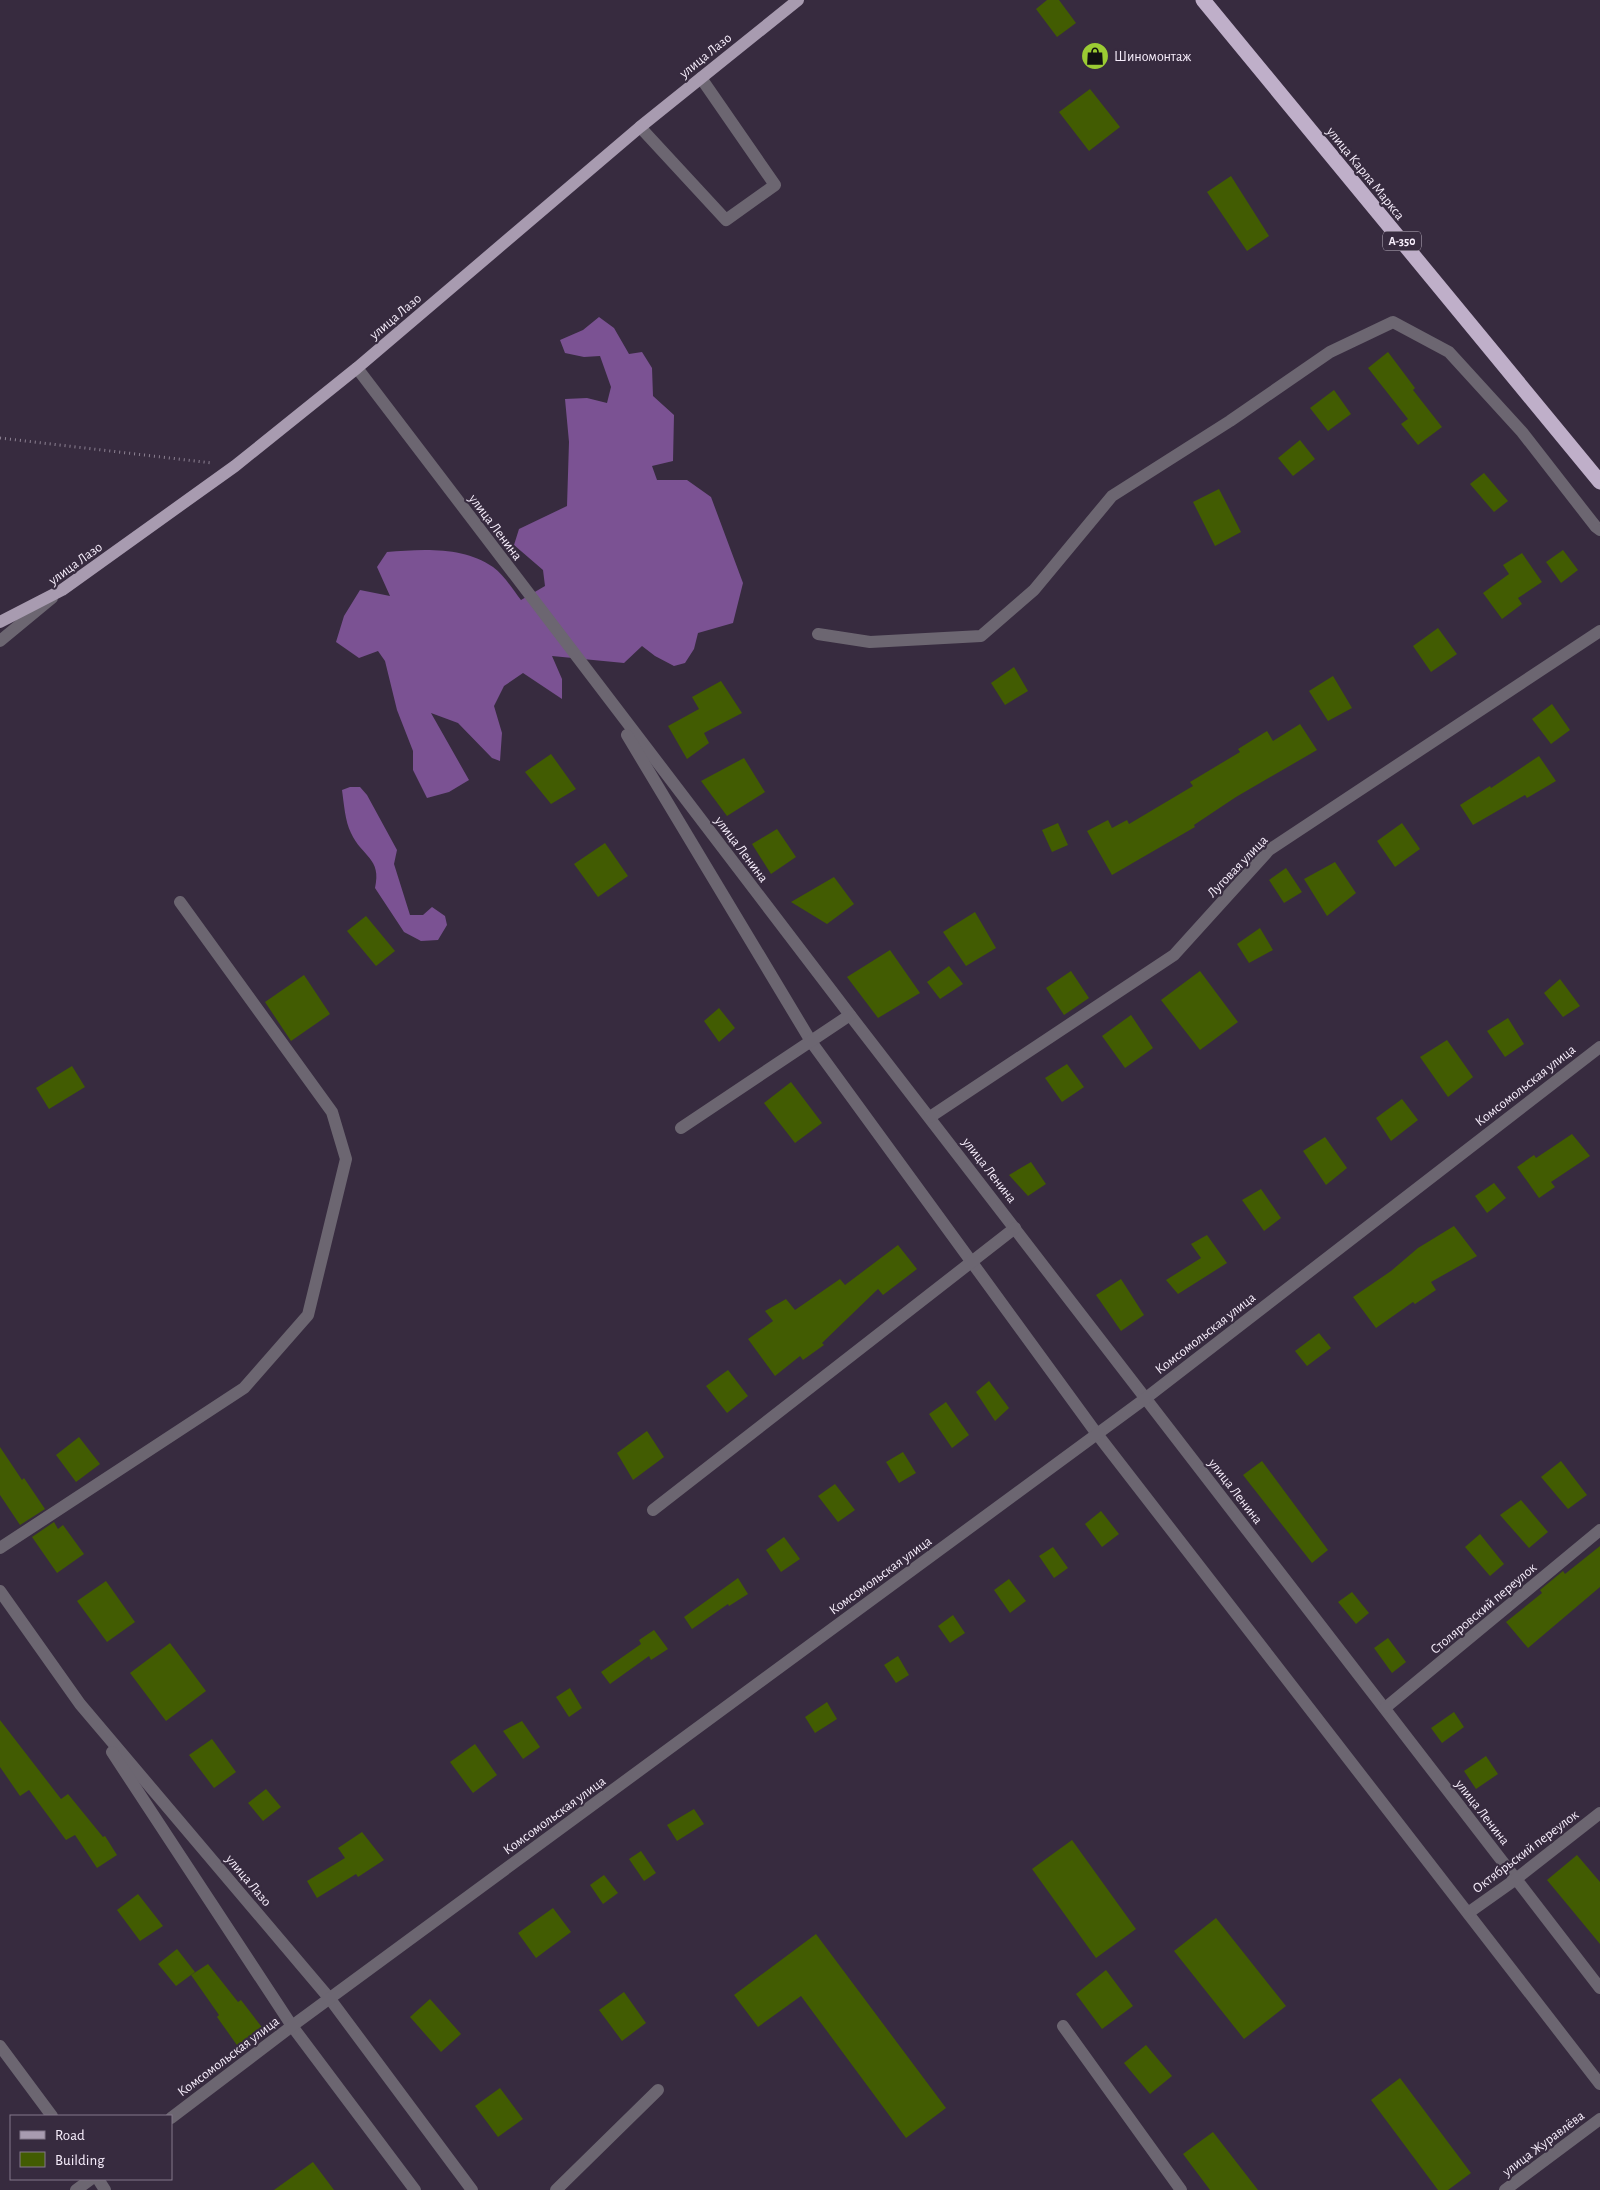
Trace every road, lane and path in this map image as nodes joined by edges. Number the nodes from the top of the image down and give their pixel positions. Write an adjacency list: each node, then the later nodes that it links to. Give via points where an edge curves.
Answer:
1 (798, 0): 3 (main road, улица Лазо)
2 (1203, 0): 8 (highway, улица Карла Маркса / А-350)
3 (701, 78): 4 (main road, улица Лазо); 4 (street, via 775,185 726,220)
4 (640, 127): 5 (main road, улица Лазо)
5 (357, 368): 7 (main road, улица Лазо); 15 (street, улица Ленина)
6 (0, 438): 7 (path)
7 (235, 466): 10 (main road, улица Лазо)
8 (1600, 482)
9 (1600, 530): 13 (street, via 1522,432 1450,352 1393,322 1330,352 1112,496 1034,590 981,636 870,642)
10 (62, 590): 11 (main road); 14 (street, улица Лазо)
11 (0, 622)
12 (1600, 631): 20 (street, Луговая улица, via 1269,850 1174,955)
13 (818, 634)
14 (0, 641)
15 (594, 681): 17 (street, улица Ленина); 18 (street)
16 (180, 902): 28 (street, via 332,1112 346,1159 308,1315 244,1388)
17 (850, 1015): 18 (street); 20 (street, улица Ленина)
18 (812, 1043): 21 (street); 23 (street)
19 (1600, 1047): 24 (street, Комсомольская улица)
20 (930, 1117): 22 (street, улица Ленина)
21 (681, 1128)
22 (1016, 1228): 23 (street); 24 (street, улица Ленина)
23 (971, 1262): 25 (street); 26 (street)
24 (1146, 1398): 25 (street, Комсомольская улица); 31 (street, улица Ленина)
25 (1097, 1434): 34 (street); 36 (street, Комсомольская улица)
26 (654, 1510)
27 (1600, 1530): 31 (street, Столяровский переулок)
28 (0, 1548)
29 (0, 1591): 30 (street, улица Лазо)
30 (80, 1704): 36 (street, улица Лазо); 37 (street)
31 (1385, 1708): 33 (street, улица Ленина)
32 (1600, 1813): 33 (street, Октябрьский переулок)
33 (1516, 1879): 34 (street, Октябрьский переулок); 35 (street, улица Ленина)
34 (1468, 1913): 40 (street)
35 (1600, 1988)
36 (330, 1999): 37 (street, Комсомольская улица); 48 (street, улица Лазо)
37 (292, 2026): 43 (street, Комсомольская улица); 47 (street)
38 (1063, 2026): 50 (street)
39 (0, 2046): 42 (street)
40 (1600, 2084)
41 (658, 2090): 49 (street)
42 (51, 2115)
43 (172, 2117)
44 (1600, 2119): 51 (street, улица Журавлёва)
45 (90, 2180): 46 (street)
46 (76, 2190)
47 (415, 2190)
48 (472, 2190)
49 (556, 2190)
50 (1181, 2190)
51 (1505, 2190)

